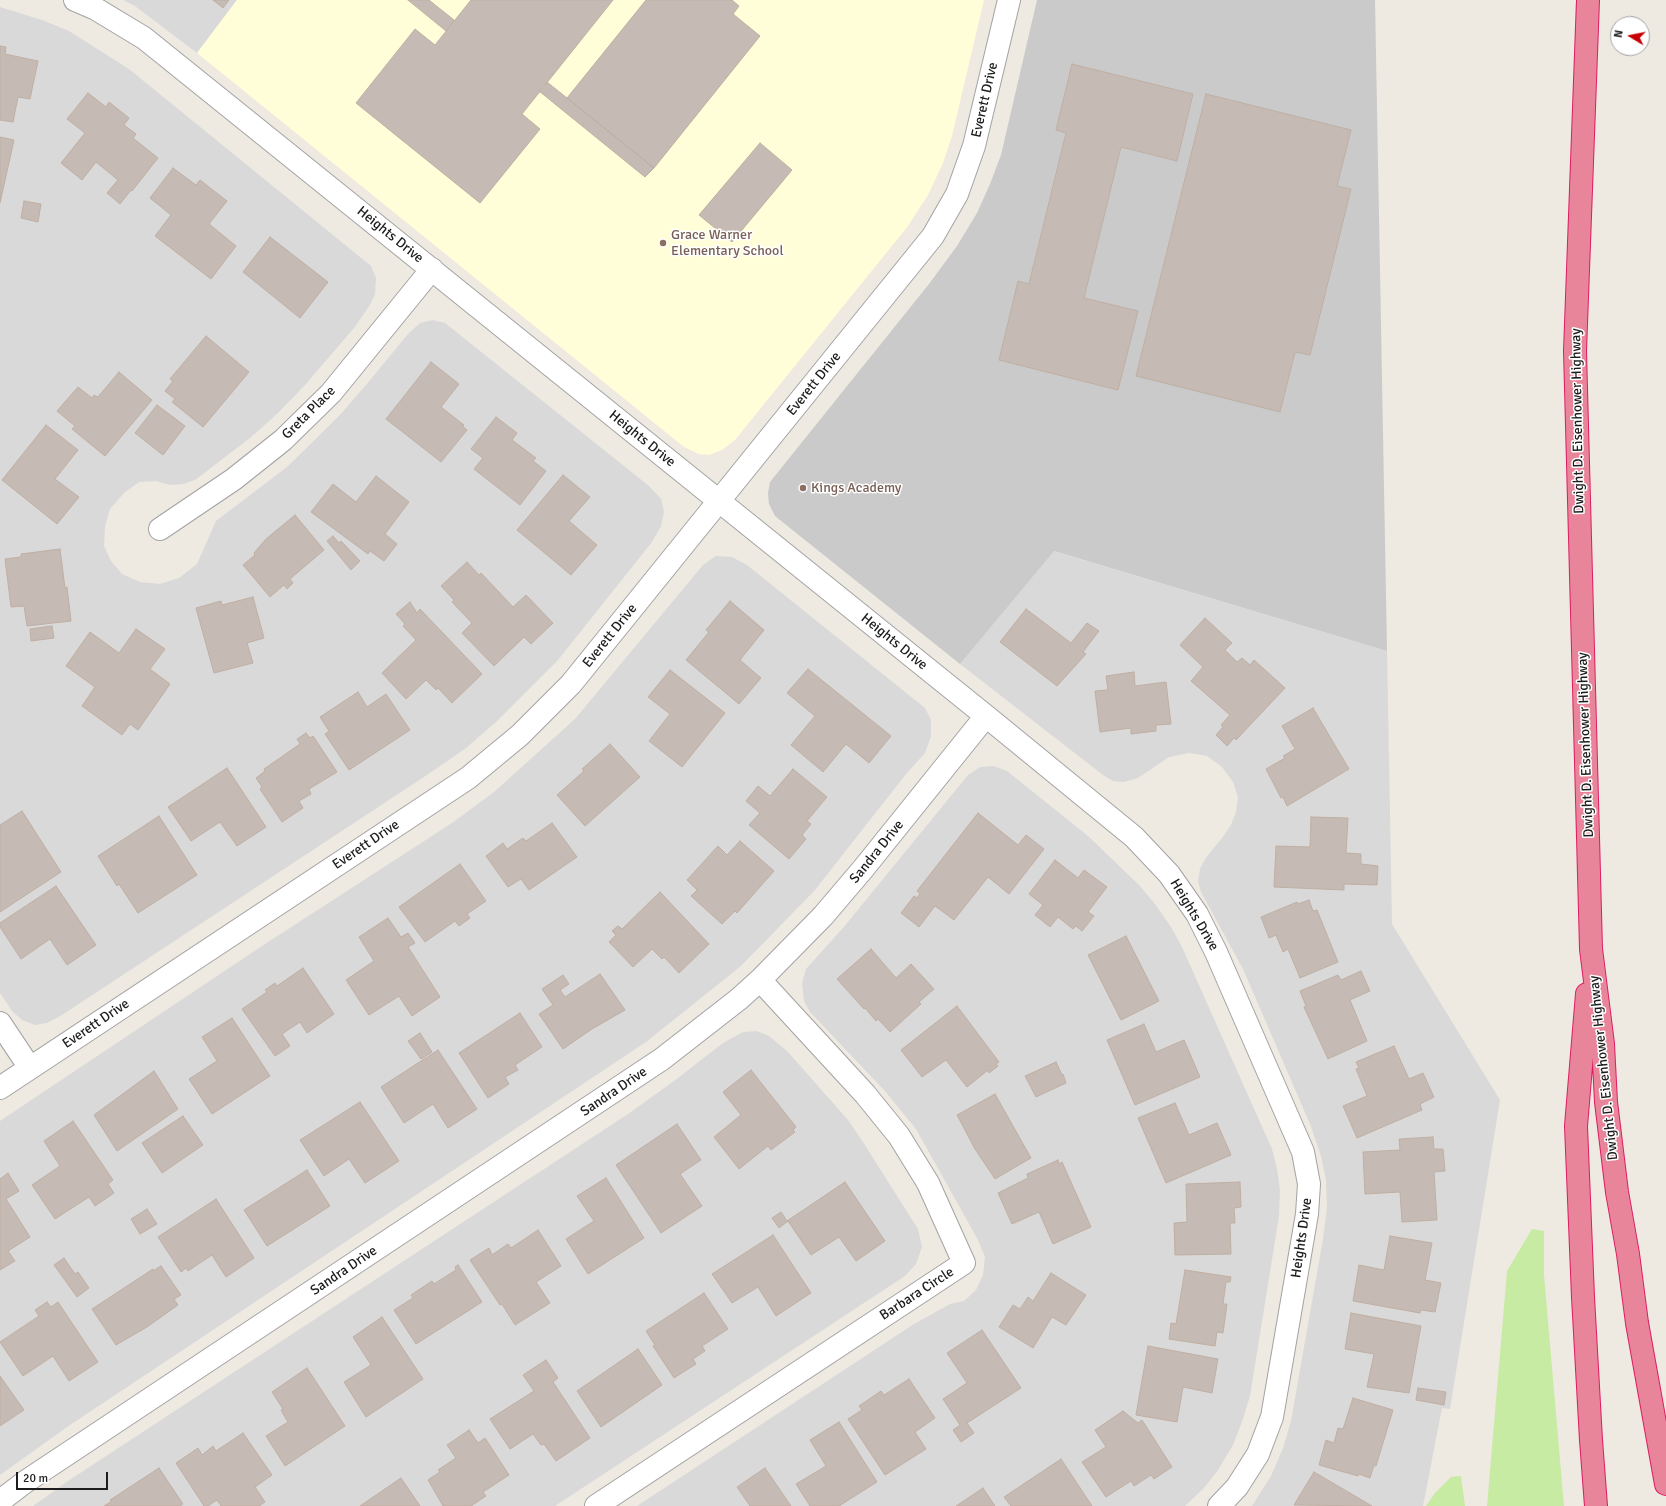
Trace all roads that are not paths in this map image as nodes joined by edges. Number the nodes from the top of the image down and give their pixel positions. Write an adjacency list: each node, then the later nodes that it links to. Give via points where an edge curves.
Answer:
1 (75, 0): 4 (street, Heights Drive, via 96,9 144,38)
2 (1009, 0): 5 (street, Everett Drive, via 974,146 957,194 933,236)
3 (1588, 0): 8 (highway, Dwight D. Eisenhower Highway, via 1575,351)
4 (432, 269): 5 (street, Heights Drive); 6 (street, Greta Place, via 331,393 283,440 234,479)
5 (720, 501): 7 (street, Heights Drive); 11 (street, Everett Drive, via 571,684 520,735 468,778)
6 (160, 529)
7 (986, 716): 9 (street, Sandra Drive, via 823,916); 16 (street, Heights Drive, via 1134,837 1169,874 1196,914 1216,952 1303,1152 1309,1184 1307,1214 1272,1417 1258,1454 1237,1487)
8 (1591, 949): 13 (highway, Dwight D. Eisenhower Highway, via 1617,1192); 17 (highway, via 1576,1126)
9 (760, 980): 14 (street, Sandra Drive, via 662,1060); 15 (street, Barbara Circle, via 865,1094 900,1136 928,1184 964,1263)
10 (0, 1023): 11 (street)
11 (30, 1068): 12 (street, Everett Drive)
12 (0, 1088)
13 (1666, 1484)
14 (0, 1501)
15 (596, 1506)
16 (1219, 1506)
17 (1596, 1506)

